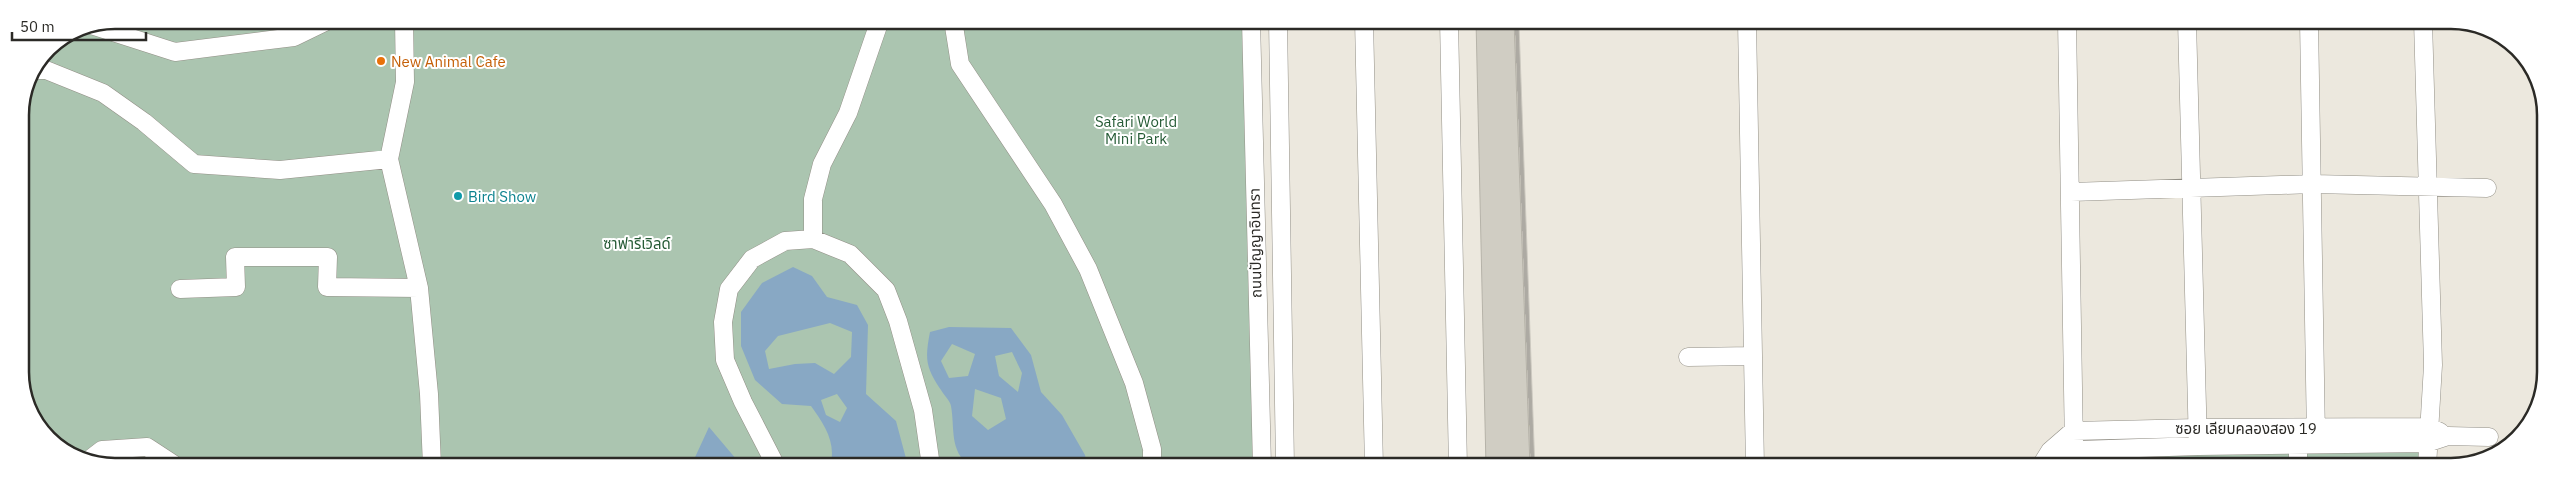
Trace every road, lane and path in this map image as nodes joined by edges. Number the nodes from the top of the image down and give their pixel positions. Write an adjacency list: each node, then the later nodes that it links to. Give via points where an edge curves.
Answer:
1 (310, 29): 14 (street, via 294,37 175,52)
2 (404, 29): 16 (street, via 404,82)
3 (877, 29): 22 (street, via 848,113 822,164 813,199)
4 (954, 29): 40 (street, via 960,64 1053,204 1088,268 1134,383)
5 (1251, 29): 41 (street, ถนนปัญญาอินทรา)
6 (1278, 29): 42 (street, ถนนปัญญาอินทรา)
7 (1364, 29): 43 (street)
8 (1448, 29): 44 (street)
9 (1747, 29): 25 (street)
10 (2067, 29): 21 (street)
11 (2187, 29): 20 (street)
12 (2309, 29): 17 (street)
13 (2423, 29): 18 (street)
14 (105, 30)
15 (41, 70): 16 (street, via 103,93 194,164 280,170)
16 (389, 159): 23 (street)
17 (2313, 184): 18 (street); 20 (street); 30 (street)
18 (2427, 185): 19 (street); 29 (street, via 2433,365)
19 (2487, 188)
20 (2190, 190): 21 (street); 27 (street)
21 (2071, 192): 28 (street)
22 (813, 239): 38 (street, via 784,241 752,259 729,289 723,322 725,360); 39 (street, via 850,254 886,290 923,410)
23 (419, 288): 24 (street, via 327,287 328,257 235,257 236,287); 37 (street)
24 (180, 290)
25 (1753, 356): 26 (street); 45 (street)
26 (1688, 357)
27 (2197, 428): 28 (street, ซอย เลียบคลองสอง 19); 30 (street, ซอย เลียบคลองสอง 19); 32 (street)
28 (2073, 431): 33 (street); 34 (street)
29 (2428, 435): 30 (street, ซอย เลียบคลองสอง 19); 31 (street, ซอย เลียบคลองสอง 19); 48 (street)
30 (2307, 436): 32 (street, ซอย เลียบคลองสอง 19); 47 (street)
31 (2489, 437)
32 (2198, 446): 33 (street, ซอย เลียบคลองสอง 19)
33 (2074, 449): 34 (street, ซอย เลียบคลองสอง 19)
34 (2050, 451): 46 (street)
35 (95, 456): 36 (street, via 102,450 147,447)
36 (164, 458)
37 (432, 458)
38 (772, 458)
39 (930, 458)
40 (1152, 458)
41 (1262, 458)
42 (1285, 458)
43 (1374, 458)
44 (1458, 458)
45 (1755, 458)
46 (2046, 458)
47 (2301, 458)
48 (2427, 458)

